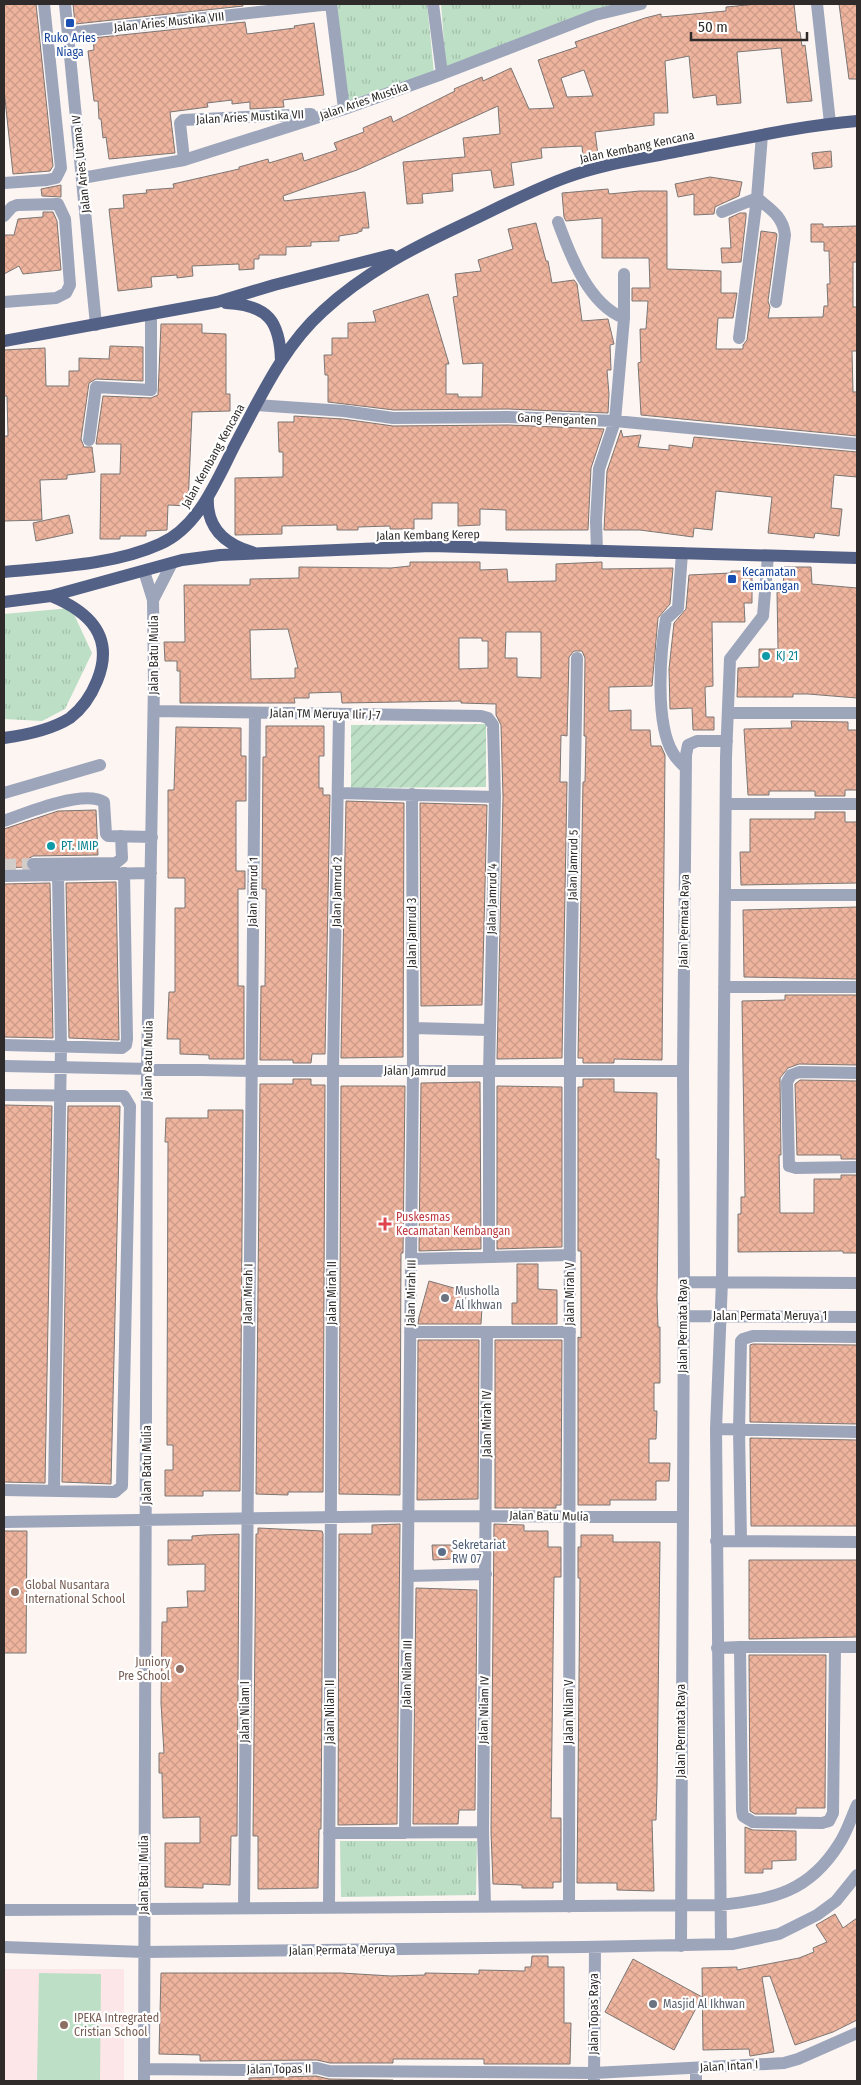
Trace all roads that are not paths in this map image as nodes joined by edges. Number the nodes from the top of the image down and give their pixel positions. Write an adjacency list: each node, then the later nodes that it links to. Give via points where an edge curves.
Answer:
1 (44, 4): 16 (street, via 61,168 56,178)
2 (65, 4): 7 (street, Jalan Aries Utama IV)
3 (331, 4): 7 (street, Jalan Aries Mustika VIII); 9 (street)
4 (433, 4): 8 (street)
5 (641, 4): 8 (street, Jalan Aries Mustika, via 595,15)
6 (817, 4): 12 (street)
7 (68, 33): 15 (street, Jalan Aries Utama IV)
8 (442, 74): 9 (street, Jalan Aries Mustika)
9 (344, 109): 10 (street, Jalan Aries Mustika)
10 (328, 113): 14 (street, Jalan Aries Mustika); 14 (street, Jalan Aries Mustika VII, via 184,120 180,123)
11 (857, 121): 12 (main road, Jalan Kembang Kencana)
12 (830, 123): 13 (main road, Jalan Kembang Kencana)
13 (762, 135): 17 (street); 21 (main road, Jalan Kembang Kencana, via 594,169 565,178)
14 (184, 160): 15 (street, Jalan Aries Mustika)
15 (82, 178): 28 (street, Jalan Aries Utama IV)
16 (4, 183)
17 (756, 198): 18 (street); 25 (street, via 784,225); 29 (street)
18 (722, 212)
19 (4, 216): 23 (street, via 17,205 58,204 65,219 70,285 66,293 56,298)
20 (558, 222): 27 (street, via 568,249 598,301 613,314)
21 (406, 251): 24 (main road, Jalan Kembang Kencana); 31 (main road, Jalan Kembang Kencana, via 363,278 321,312)
22 (624, 274): 27 (street)
23 (4, 302)
24 (217, 302): 26 (main road, Jalan Kembang Kencana); 31 (main road, Jalan Kembang Kencana, via 249,306 267,316 277,328)
25 (776, 302)
26 (151, 315): 28 (main road, Jalan Kembang Kencana); 34 (street, via 150,390 96,387)
27 (624, 318): 33 (street)
28 (96, 325): 30 (main road, Jalan Kembang Kencana)
29 (739, 338)
30 (4, 341)
31 (281, 361): 32 (main road, Jalan Kembang Kencana)
32 (256, 405): 33 (street, Gang Penganten, via 344,410 393,418 508,417); 36 (main road, Jalan Kembang Kencana)
33 (615, 421): 35 (street, Gang Penganten); 37 (street, via 599,469)
34 (89, 440)
35 (857, 444)
36 (208, 497): 39 (main road, via 209,517 220,535 240,548); 44 (main road, Jalan Kembang Kencana, via 186,527 156,546 88,563)
37 (597, 550): 38 (main road, Jalan Kembang Kerep); 39 (main road, Jalan Kembang Kerep, via 431,546)
38 (682, 553): 40 (main road, Jalan Kembang Kerep); 58 (street, via 680,600 676,611 666,619 660,688 669,745)
39 (272, 554): 42 (main road, Jalan Kembang Kerep, via 208,556)
40 (768, 556): 41 (main road, Jalan Kembang Kerep); 51 (street, via 762,616 730,659)
41 (857, 558)
42 (172, 563): 43 (main road, Jalan Kembang Kerep); 46 (street, Jalan Batu Mulia)
43 (144, 571): 45 (main road, Jalan Kembang Kerep); 46 (street, Jalan Batu Mulia)
44 (4, 572)
45 (51, 596): 47 (main road, Jalan Kembang Kerep); 55 (main road, via 76,608 93,624 103,645 102,670 86,703 69,718 49,728)
46 (153, 600): 49 (street, Jalan Batu Mulia)
47 (4, 602)
48 (577, 658): 88 (street, Jalan Jamrud 5)
49 (154, 711): 50 (street, Jalan TM Meruya Ilir J-7); 67 (street, Jalan Batu Mulia)
50 (255, 713): 53 (street, Jalan TM Meruya Ilir J-7); 85 (street, Jalan Jamrud 1)
51 (729, 713): 52 (street); 56 (street)
52 (857, 713)
53 (339, 714): 54 (street, Jalan TM Meruya Ilir J-7, via 481,716 488,718); 60 (street, Jalan Jamrud 2)
54 (493, 725): 62 (street, Jalan Jamrud 4)
55 (4, 738)
56 (727, 741): 58 (street, Jalan Permata Raya, via 697,741 688,746); 63 (street)
57 (100, 764): 59 (street)
58 (686, 768): 87 (street, Jalan Permata Raya)
59 (4, 793)
60 (338, 793): 61 (street); 84 (street, Jalan Jamrud 2)
61 (412, 794): 62 (street); 77 (street, Jalan Jamrud 3)
62 (495, 797): 78 (street, Jalan Jamrud 4)
63 (726, 804): 64 (street); 73 (street)
64 (857, 804)
65 (4, 821): 66 (street, via 65,800 98,799 105,804 106,834)
66 (121, 836): 67 (street); 68 (street, via 122,858 116,863)
67 (152, 837): 70 (street, Jalan Batu Mulia)
68 (33, 864)
69 (124, 873): 70 (street); 71 (street); 80 (street, via 126,1045 122,1048)
70 (151, 873): 83 (street, Jalan Batu Mulia)
71 (58, 875): 72 (street); 80 (street)
72 (4, 876)
73 (726, 895): 74 (street); 75 (street)
74 (857, 895)
75 (724, 987): 76 (street); 97 (street)
76 (857, 987)
77 (412, 1028): 78 (street); 86 (street, Jalan Jamrud 3)
78 (490, 1030): 89 (street, Jalan Jamrud 4)
79 (4, 1045): 80 (street)
80 (61, 1046): 82 (street)
81 (4, 1066): 82 (street, Jalan Jamrud)
82 (60, 1067): 83 (street, Jalan Jamrud); 92 (street)
83 (147, 1070): 85 (street, Jalan Jamrud); 118 (street, Jalan Batu Mulia)
84 (334, 1070): 85 (street, Jalan Jamrud); 86 (street, Jalan Jamrud); 112 (street, Jalan Mirah II)
85 (252, 1071): 117 (street, Jalan Mirah I)
86 (413, 1071): 89 (street, Jalan Jamrud); 96 (street, Jalan Mirah III)
87 (683, 1071): 88 (street, Jalan Jamrud); 98 (street, Jalan Permata Raya)
88 (570, 1072): 89 (street, Jalan Jamrud); 94 (street, Jalan Mirah V)
89 (489, 1073): 95 (street)
90 (857, 1073): 93 (street, via 799,1072 791,1075 787,1082 789,1166)
91 (4, 1095): 92 (street)
92 (59, 1096): 111 (street); 111 (street, via 124,1096 130,1106 122,1486 115,1492)
93 (857, 1168)
94 (570, 1255): 95 (street); 105 (street, Jalan Mirah V)
95 (489, 1256): 96 (street)
96 (411, 1259): 103 (street, Jalan Mirah III)
97 (722, 1281): 98 (street); 99 (street); 101 (street)
98 (684, 1282): 100 (street, Jalan Permata Raya)
99 (857, 1283)
100 (683, 1316): 101 (street, Jalan Permata Meruya 1); 116 (street, Jalan Permata Raya)
101 (721, 1316): 102 (street, Jalan Permata Meruya 1); 107 (street)
102 (857, 1317)
103 (410, 1332): 104 (street); 113 (street, Jalan Mirah III)
104 (487, 1332): 105 (street); 114 (street, Jalan Mirah IV)
105 (570, 1332): 115 (street, Jalan Mirah V)
106 (857, 1337): 108 (street, via 753,1336 743,1339 740,1345)
107 (716, 1430): 108 (street); 121 (street)
108 (738, 1430): 109 (street); 120 (street)
109 (857, 1432)
110 (4, 1490): 111 (street)
111 (54, 1490)
112 (330, 1516): 113 (street, Jalan Batu Mulia); 117 (street, Jalan Batu Mulia); 131 (street, Jalan Nilam II)
113 (409, 1516): 114 (street, Jalan Batu Mulia); 124 (street, Jalan Nilam III)
114 (486, 1516): 115 (street, Jalan Batu Mulia); 123 (street, Jalan Nilam IV)
115 (568, 1516): 116 (street, Jalan Batu Mulia); 137 (street, Jalan Nilam V)
116 (682, 1517): 135 (street, Jalan Permata Raya)
117 (246, 1518): 118 (street, Jalan Batu Mulia); 138 (street, Jalan Nilam I)
118 (147, 1520): 119 (street, Jalan Batu Mulia); 139 (street, Jalan Batu Mulia)
119 (4, 1522)
120 (741, 1540): 121 (street); 122 (street)
121 (716, 1541): 127 (street)
122 (857, 1542)
123 (486, 1574): 124 (street); 130 (street, Jalan Nilam IV)
124 (409, 1576): 132 (street, Jalan Nilam III)
125 (740, 1647): 127 (street); 128 (street); 128 (street, via 742,1814 750,1822 826,1822 833,1815)
126 (857, 1647): 128 (street)
127 (717, 1648): 136 (street)
128 (835, 1648)
129 (857, 1805): 136 (street, via 840,1843 803,1884 772,1897)
130 (483, 1832): 132 (street); 134 (street, Jalan Nilam IV)
131 (329, 1833): 132 (street); 140 (street, Jalan Nilam II)
132 (405, 1833)
133 (857, 1876): 142 (street, Jalan Permata Meruya, via 836,1901 800,1925 766,1938)
134 (485, 1905): 137 (street); 140 (street)
135 (680, 1905): 136 (street); 137 (street); 143 (street, Jalan Permata Raya)
136 (720, 1905): 142 (street)
137 (569, 1906)
138 (244, 1907): 139 (street); 140 (street)
139 (144, 1908): 141 (street); 146 (street, Jalan Batu Mulia)
140 (329, 1908)
141 (4, 1910)
142 (721, 1944): 143 (street, Jalan Permata Meruya)
143 (681, 1946): 145 (street, Jalan Permata Meruya)
144 (4, 1947): 146 (street, Jalan Permata Meruya)
145 (595, 1947): 146 (street, Jalan Permata Meruya); 154 (street, Jalan Topas Raya)
146 (144, 1952): 149 (street, Jalan Batu Mulia)
147 (857, 2033): 148 (street, Jalan Intan I, via 784,2063)
148 (696, 2068): 154 (street, Jalan Intan I); 155 (street)
149 (144, 2075): 150 (street, Jalan Topas II)
150 (245, 2076): 151 (street, Jalan Topas II, via 317,2068)
151 (328, 2076): 152 (street, Jalan Topas II)
152 (408, 2076): 153 (street, Jalan Topas II)
153 (481, 2077): 154 (street, Jalan Topas II)
154 (594, 2077)
155 (696, 2081)

